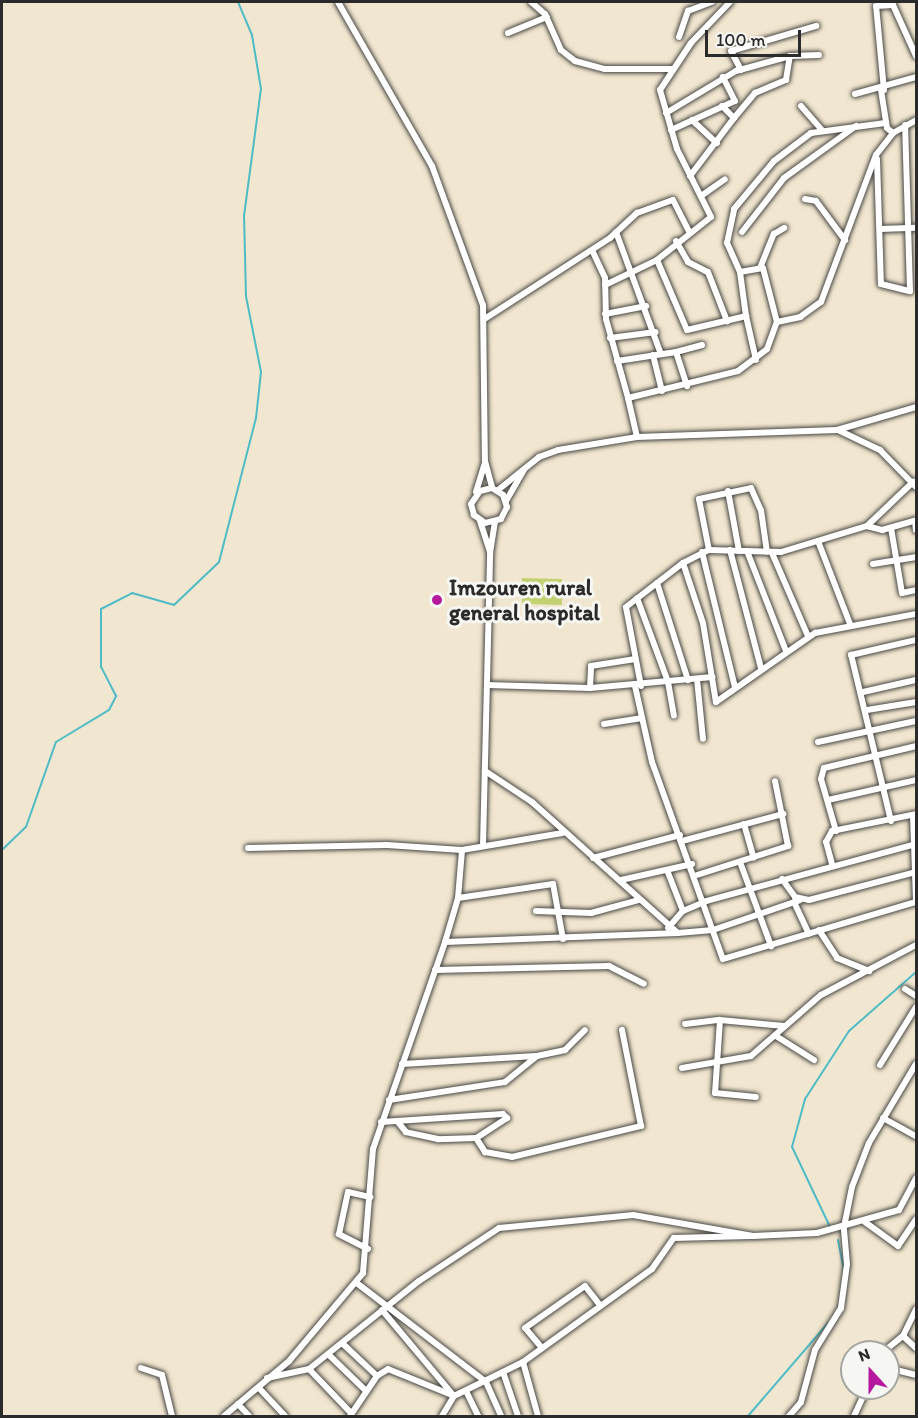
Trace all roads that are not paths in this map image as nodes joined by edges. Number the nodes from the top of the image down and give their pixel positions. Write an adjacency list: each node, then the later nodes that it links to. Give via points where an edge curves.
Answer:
1 (338, 2): 55 (street, via 432,166)
2 (531, 2): 5 (street)
3 (712, 2): 8 (street, via 688,11)
4 (730, 2): 12 (street)
5 (547, 17): 7 (street); 12 (street, via 561,51 575,61 605,69)
6 (816, 26): 13 (street, via 736,48 731,53)
7 (508, 33)
8 (679, 37)
9 (819, 55): 10 (street)
10 (790, 56): 13 (street); 21 (street, via 786,80 755,93)
11 (916, 56): 16 (street, via 893,5 876,6)
12 (672, 69): 20 (street, via 660,90)
13 (741, 70): 15 (street)
14 (916, 76): 16 (street)
15 (723, 77): 18 (street, via 735,99); 20 (street)
16 (882, 90): 17 (street); 24 (street)
17 (855, 94)
18 (722, 106): 21 (street); 22 (street)
19 (801, 106): 28 (street)
20 (666, 113): 27 (street)
21 (734, 118): 30 (street)
22 (692, 120): 27 (street); 30 (street)
23 (916, 120): 25 (street)
24 (885, 123): 26 (street); 29 (street)
25 (905, 125): 29 (street); 37 (street)
26 (857, 126): 28 (street); 42 (street, via 784,178)
27 (671, 130): 32 (street)
28 (822, 130): 48 (street, via 774,161 734,209 727,243)
29 (893, 133): 31 (street)
30 (717, 143): 32 (street)
31 (876, 155): 39 (street); 43 (street)
32 (690, 176): 34 (street)
33 (725, 179): 34 (street)
34 (701, 196): 41 (street, via 710,218)
35 (805, 199): 43 (street, via 816,201)
36 (784, 228): 47 (street, via 774,234)
37 (908, 228): 38 (street); 39 (street); 51 (street)
38 (916, 228)
39 (880, 229): 51 (street, via 882,286)
40 (616, 232): 41 (street, via 630,216 670,200); 45 (street); 49 (street)
41 (689, 232): 44 (street)
42 (742, 232)
43 (845, 240): 57 (street, via 835,276 817,306 800,317)
44 (676, 241): 46 (street); 56 (street, via 688,262 708,272)
45 (592, 250): 50 (street); 55 (street)
46 (657, 260): 49 (street); 56 (street, via 687,330)
47 (760, 268): 48 (street); 57 (street)
48 (740, 272): 54 (street)
49 (634, 275): 50 (street); 52 (street)
50 (605, 285): 53 (street)
51 (914, 291)
52 (646, 306): 53 (street); 58 (street)
53 (605, 314): 59 (street)
54 (746, 316): 56 (street); 64 (street)
55 (486, 318): 72 (street)
56 (727, 321)
57 (777, 322): 64 (street, via 767,349)
58 (656, 332): 59 (street); 62 (street)
59 (610, 338): 65 (street)
60 (702, 345): 61 (street)
61 (676, 352): 62 (street); 66 (street)
62 (661, 354): 63 (street)
63 (653, 355): 65 (street); 67 (street)
64 (756, 360): 66 (street, via 724,377)
65 (617, 361): 68 (street)
66 (687, 386): 67 (street)
67 (662, 391): 68 (street)
68 (628, 398): 71 (street)
69 (916, 407): 70 (street)
70 (837, 430): 71 (street); 74 (street, via 880,450)
71 (637, 437): 73 (street, via 558,450)
72 (485, 461): 75 (street); 77 (street)
73 (526, 466): 75 (street); 78 (street)
74 (915, 485): 82 (street)
75 (495, 489): 77 (street); 78 (street)
76 (728, 491): 87 (street, via 699,499); 88 (street); 91 (street, via 755,492)
77 (476, 494): 79 (street, via 472,510)
78 (506, 501): 81 (street, via 505,513)
79 (480, 521): 81 (street); 90 (street)
80 (916, 521): 83 (street); 84 (street)
81 (495, 522): 90 (street)
82 (867, 526): 83 (street); 85 (street)
83 (891, 528): 93 (street)
84 (916, 530)
85 (818, 541): 91 (street); 100 (street)
86 (730, 550): 87 (street); 88 (street); 105 (street)
87 (706, 551): 94 (street); 113 (street)
88 (739, 551): 89 (street)
89 (747, 551): 91 (street); 103 (street)
90 (490, 553): 111 (street)
91 (770, 553): 101 (street)
92 (916, 557): 93 (street)
93 (897, 559): 95 (street); 97 (street, via 902,593)
94 (683, 563): 96 (street); 106 (street, via 703,623)
95 (873, 564)
96 (657, 583): 98 (street); 108 (street)
97 (916, 590)
98 (637, 598): 104 (street, via 626,607); 110 (street)
99 (916, 614): 100 (street)
100 (850, 624): 101 (street)
101 (808, 636): 103 (street)
102 (916, 640): 115 (street, via 851,653)
103 (786, 651): 105 (street)
104 (635, 659): 112 (street); 114 (street, via 591,666)
105 (761, 668): 113 (street)
106 (712, 677): 107 (street); 113 (street, via 716,702)
107 (697, 679): 108 (street); 123 (street)
108 (688, 680): 110 (street)
109 (916, 680): 115 (street)
110 (668, 682): 112 (street); 118 (street)
111 (487, 685): 114 (street); 127 (street)
112 (638, 686): 114 (street); 119 (street)
113 (735, 687)
114 (590, 688)
115 (863, 692): 117 (street)
116 (916, 702): 117 (street)
117 (867, 710): 122 (street)
118 (674, 715)
119 (641, 718): 121 (street); 138 (street)
120 (916, 721): 122 (street)
121 (604, 724)
122 (871, 729): 124 (street); 126 (street)
123 (702, 739)
124 (818, 742)
125 (916, 746): 126 (street)
126 (878, 755): 130 (street); 131 (street, via 824,768)
127 (485, 771): 137 (street, via 524,795); 140 (street)
128 (916, 780): 130 (street)
129 (776, 781): 132 (street)
130 (884, 787): 131 (street); 134 (street)
131 (828, 800): 136 (street)
132 (783, 814): 135 (street); 144 (street, via 788,846)
133 (915, 815): 134 (street); 139 (street)
134 (891, 821): 136 (street)
135 (744, 825): 138 (street); 144 (street)
136 (836, 831): 147 (street, via 826,842)
137 (563, 833): 140 (street); 143 (street)
138 (681, 838): 143 (street); 146 (street)
139 (916, 844): 147 (street); 149 (street)
140 (483, 845): 142 (street)
141 (248, 848): 142 (street, via 387,844)
142 (462, 850): 154 (street)
143 (593, 858): 152 (street)
144 (754, 858): 145 (street)
145 (740, 862): 150 (street); 153 (street)
146 (692, 864): 148 (street); 150 (street)
147 (832, 864): 151 (street)
148 (667, 870): 152 (street); 161 (street)
149 (916, 872): 157 (street); 158 (street)
150 (697, 875): 156 (street)
151 (782, 879): 153 (street); 157 (street)
152 (621, 880): 155 (street)
153 (751, 889): 156 (street); 162 (street)
154 (458, 898): 159 (street, via 553,884); 169 (street)
155 (639, 900): 159 (street, via 605,911); 163 (street)
156 (706, 901): 161 (street); 164 (street)
157 (797, 901): 162 (street); 167 (street)
158 (916, 902): 165 (street)
159 (558, 910): 160 (street); 168 (street)
160 (536, 911)
161 (683, 911): 163 (street)
162 (760, 915): 164 (street); 171 (street)
163 (668, 928): 166 (street)
164 (713, 930): 166 (street); 171 (street, via 723,959)
165 (819, 930): 167 (street); 173 (street, via 837,958)
166 (678, 933): 168 (street)
167 (808, 934): 171 (street)
168 (563, 939): 169 (street)
169 (445, 942): 172 (street)
170 (916, 945): 173 (street)
171 (771, 946)
172 (435, 970): 174 (street, via 609,966); 187 (street)
173 (870, 971): 180 (street, via 830,989)
174 (644, 984)
175 (905, 989): 176 (street)
176 (916, 996)
177 (916, 1007): 189 (street)
178 (720, 1020): 179 (street); 180 (street); 186 (street)
179 (684, 1024)
180 (784, 1026): 183 (street)
181 (585, 1030): 184 (street, via 565,1050)
182 (622, 1030): 197 (street, via 640,1126 512,1157 485,1152)
183 (776, 1036): 185 (street); 186 (street, via 751,1056)
184 (537, 1056): 187 (street); 192 (street, via 515,1076 491,1087)
185 (814, 1060)
186 (716, 1063): 190 (street); 191 (street, via 715,1094)
187 (402, 1064): 192 (street)
188 (916, 1064): 193 (street)
189 (880, 1065)
190 (682, 1068)
191 (756, 1097)
192 (389, 1100): 195 (street)
193 (883, 1118): 196 (street); 202 (street, via 852,1187)
194 (397, 1121): 195 (street); 197 (street, via 406,1132 417,1135); 197 (street, via 506,1116 501,1126)
195 (381, 1122): 199 (street)
196 (916, 1136)
197 (476, 1138)
198 (916, 1178): 201 (street, via 899,1210)
199 (370, 1197): 204 (street); 204 (street, via 348,1192 339,1234)
200 (916, 1219): 201 (street, via 898,1246)
201 (865, 1222): 202 (street)
202 (844, 1227): 203 (street); 242 (street, via 847,1264 841,1308 815,1350 801,1402)
203 (753, 1236): 206 (street, via 633,1215 499,1228); 207 (street, via 674,1238 657,1265)
204 (368, 1249): 205 (street)
205 (358, 1284): 206 (street); 224 (street)
206 (390, 1304): 209 (street); 225 (street)
207 (600, 1305): 214 (street); 214 (street, via 585,1286 525,1328)
208 (916, 1309): 210 (street)
209 (382, 1310): 213 (street); 229 (street)
210 (914, 1317): 211 (street)
211 (903, 1336): 212 (street); 215 (street)
212 (898, 1340)
213 (342, 1343): 216 (street); 223 (street)
214 (542, 1348): 217 (street)
215 (916, 1348)
216 (328, 1354): 219 (street); 227 (street)
217 (522, 1362): 221 (street); 241 (street)
218 (141, 1368): 233 (street, via 162,1376)
219 (309, 1369): 224 (street); 232 (street)
220 (900, 1371): 222 (street)
221 (503, 1372): 225 (street); 240 (street)
222 (916, 1375)
223 (377, 1376): 227 (street); 229 (street, via 393,1370)
224 (267, 1378): 226 (street)
225 (486, 1382): 228 (street); 239 (street)
226 (259, 1388): 231 (street); 236 (street)
227 (366, 1391): 232 (street)
228 (466, 1391): 229 (street); 238 (street)
229 (454, 1396): 237 (street)
230 (861, 1400): 243 (street)
231 (238, 1404): 234 (street); 235 (street)
232 (351, 1415)
233 (172, 1416)
234 (224, 1416)
235 (249, 1416)
236 (285, 1416)
237 (442, 1416)
238 (478, 1416)
239 (501, 1416)
240 (518, 1416)
241 (538, 1416)
242 (789, 1416)
243 (854, 1416)

